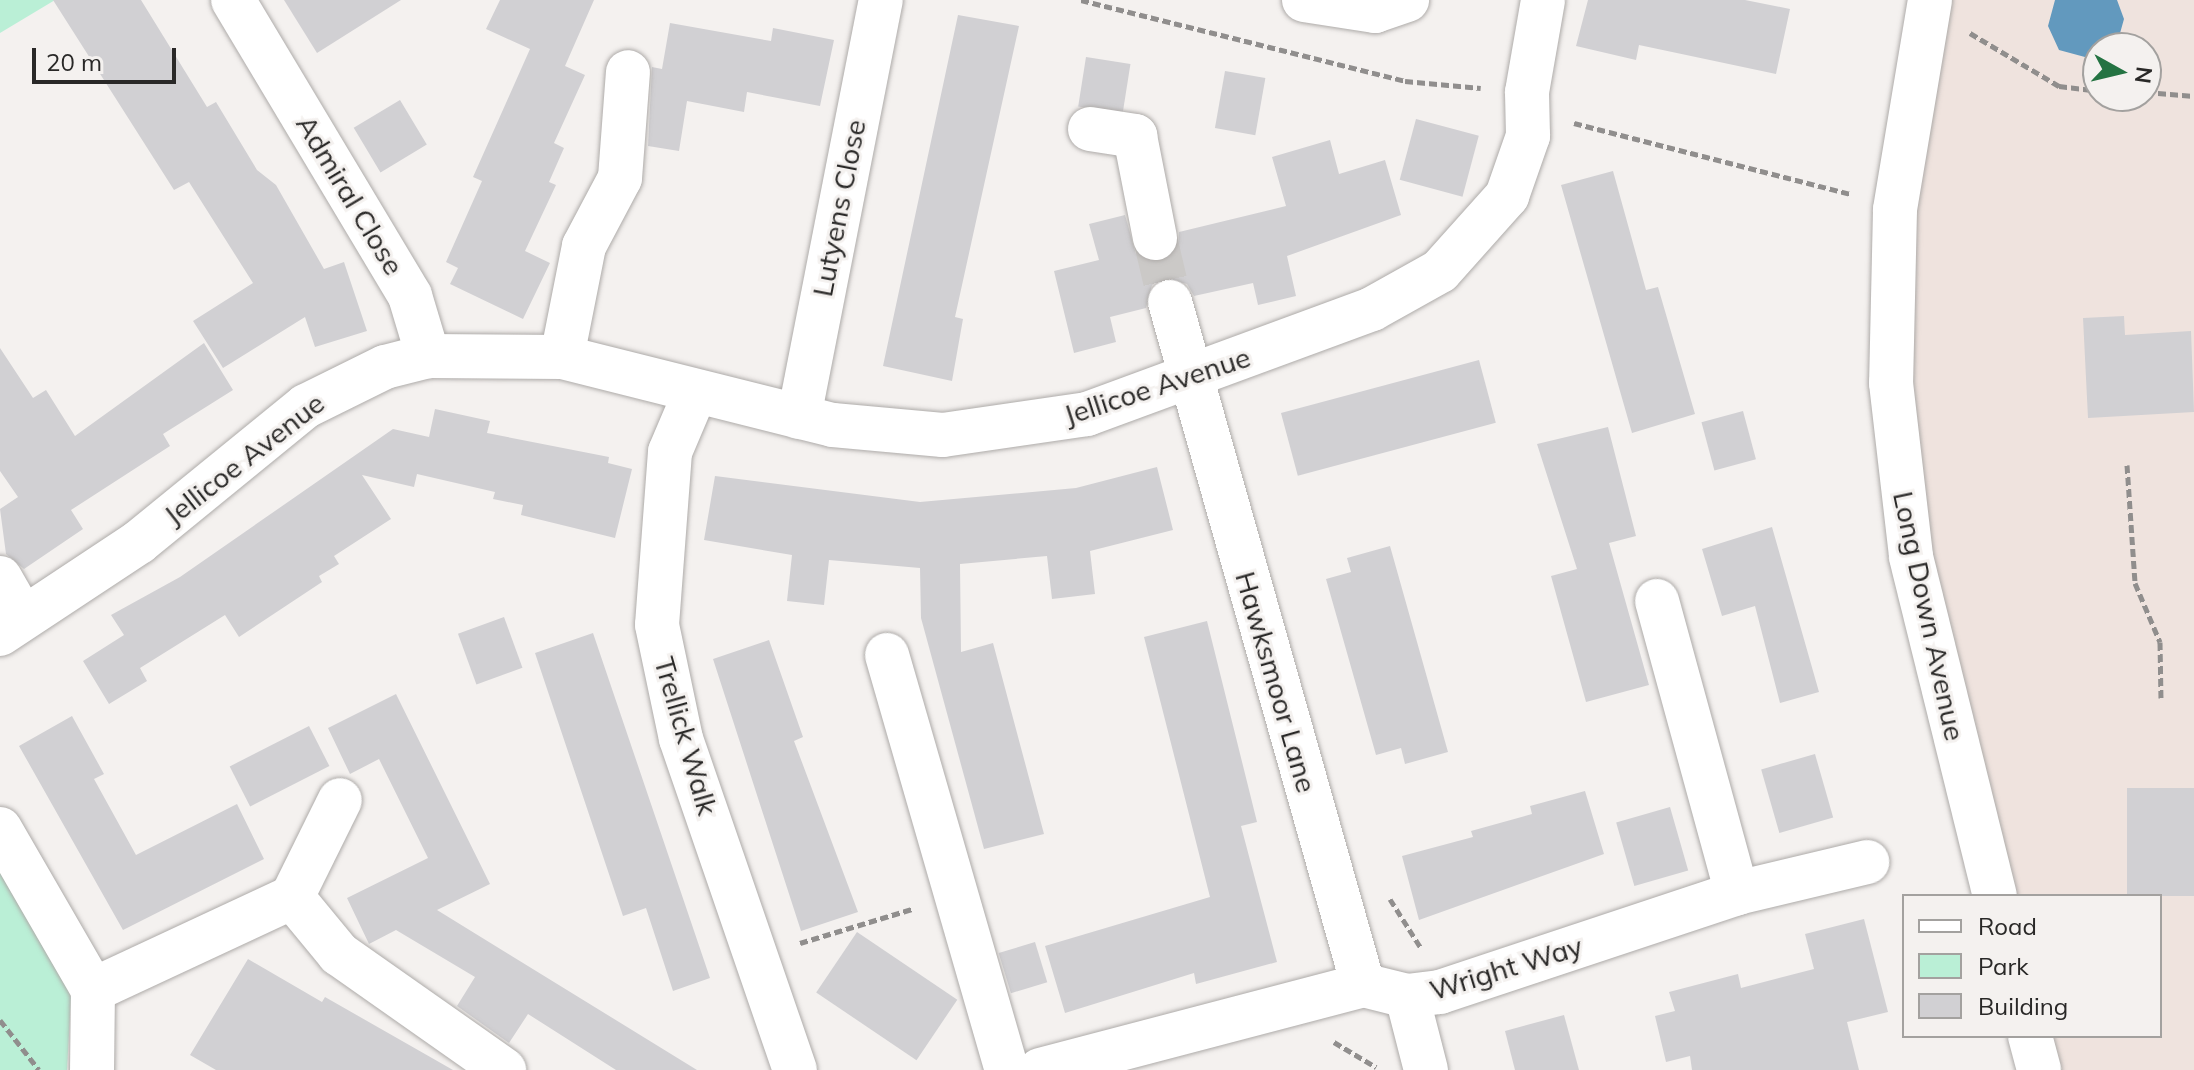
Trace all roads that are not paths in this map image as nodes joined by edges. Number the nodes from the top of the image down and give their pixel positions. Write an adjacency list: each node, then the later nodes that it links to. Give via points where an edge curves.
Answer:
1 (233, 0): 11 (street, Admiral Close, via 406,288)
2 (881, 0): 15 (street, Lutyens Close)
3 (1304, 0): 4 (street, via 1375,11)
4 (1407, 0)
5 (1543, 0): 13 (street, Jellicoe Avenue, via 1521,168 1467,248 1372,309)
6 (1929, 3): 24 (street, Long Down Avenue, via 1895,210 1891,383 1911,557)
7 (628, 72): 12 (street, via 620,178 584,246)
8 (1090, 129): 9 (street, via 1135,136)
9 (1155, 238)
10 (1170, 302): 13 (street, Hawksmoor Lane)
11 (428, 356): 12 (street, Jellicoe Avenue); 18 (street, Jellicoe Avenue, via 385,367 306,406 139,542)
12 (562, 357): 14 (street, Jellicoe Avenue)
13 (1191, 380): 15 (street, Jellicoe Avenue, via 1087,414 943,435); 26 (street, Hawksmoor Lane)
14 (695, 393): 15 (street, Jellicoe Avenue); 32 (street, Trellick Walk, via 670,452 657,625 681,739)
15 (799, 417)
16 (0, 578): 18 (street)
17 (1657, 601): 23 (street)
18 (11, 626)
19 (887, 655): 33 (street)
20 (340, 800): 25 (street)
21 (0, 829): 27 (street)
22 (1867, 862): 23 (street, Wright Way)
23 (1737, 893): 28 (street, Wright Way, via 1467,985)
24 (1995, 894)
25 (292, 897): 27 (street); 31 (street, via 339,954)
26 (1363, 985): 28 (street, Wright Way); 34 (street, Wright Way)
27 (93, 990): 30 (street)
28 (1407, 996): 35 (street)
29 (2031, 1038): 36 (street)
30 (92, 1070)
31 (504, 1070)
32 (795, 1070)
33 (1007, 1070)
34 (1040, 1070)
35 (1426, 1070)
36 (2039, 1070)

